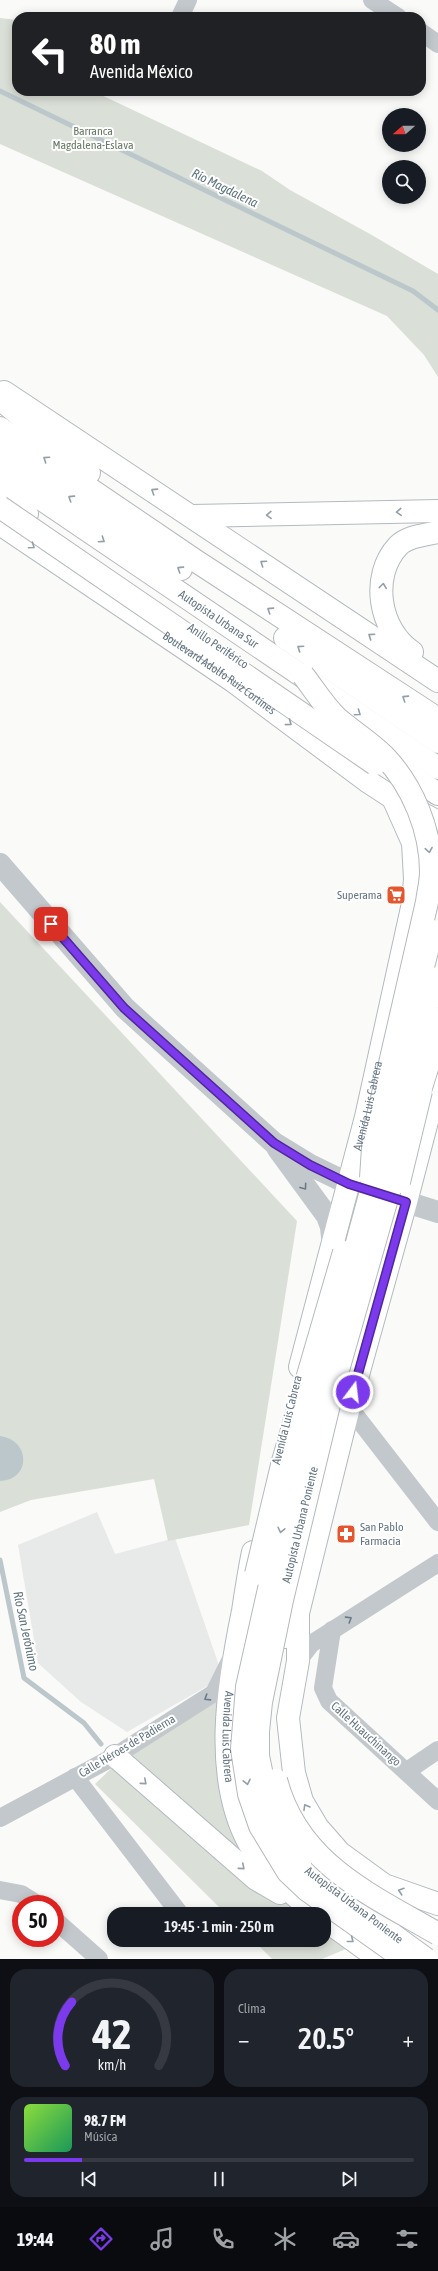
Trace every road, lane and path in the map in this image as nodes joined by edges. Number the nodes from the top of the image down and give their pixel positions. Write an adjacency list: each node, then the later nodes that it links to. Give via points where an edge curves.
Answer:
1 (188, 0): 3 (street)
2 (372, 0): 4 (street)
3 (182, 12)
4 (390, 12)
5 (426, 36): 6 (street)
6 (438, 44)
7 (0, 390): 15 (main road, one-way to 7)
8 (0, 399): 18 (main road)
9 (0, 428): 18 (main road, one-way to 9)
10 (0, 452): 23 (main road, Autopista Urbana Sur, one-way to 10, via 248,612)
11 (0, 471): 20 (main road, Autopista Urbana Sur, one-way to 20)
12 (0, 495): 25 (main road, Anillo Periférico, via 151,601)
13 (0, 506): 28 (main road, bridge, via 412,790 429,805)
14 (438, 511): 15 (main road, one-way to 15)
15 (192, 516): 21 (main road, one-way to 15)
16 (0, 524): 26 (main road, Boulevard Adolfo Ruiz Cortines, one-way to 26, via 233,681)
17 (438, 532): 19 (main road, one-way to 17, via 401,644 388,625 382,596 389,560 399,546 412,537)
18 (196, 562): 22 (main road, one-way to 18)
19 (438, 671)
20 (303, 675): 24 (main road, Autopista Urbana Sur, one-way to 24); 37 (main road, one-way to 37, bridge, via 337,717 385,757 415,805 424,826 430,851 431,874 427,902 374,1133)
21 (438, 681)
22 (438, 719)
23 (438, 742)
24 (438, 768)
25 (438, 794)
26 (393, 798): 27 (main road, Boulevard Adolfo Ruiz Cortines); 36 (main road, Avenida Luis Cabrera, via 413,843 413,903)
27 (438, 822)
28 (438, 826)
29 (0, 864): 35 (street, via 124,1008)
30 (438, 898): 53 (main road, bridge, via 417,995 283,1461 256,1574 240,1668)
31 (438, 978): 37 (main road, bridge, via 423,1015 392,1143)
32 (438, 1019): 46 (main road, bridge, via 403,1168 342,1385 300,1560)
33 (438, 1033): 70 (main road, Autopista Urbana Poniente, bridge, via 398,1159 334,1384 260,1702 258,1756 272,1814 286,1843 300,1863 320,1882)
34 (438, 1079): 38 (main road)
35 (274, 1143): 36 (street, via 310,1165); 40 (street, one-way to 40, via 327,1216)
36 (349, 1184): 38 (street); 40 (main road, Avenida Luis Cabrera)
37 (370, 1195): 69 (main road, Autopista Urbana Poniente, one-way to 69, bridge, via 338,1308 279,1541 248,1687 242,1749 249,1794 260,1826 288,1872 307,1890)
38 (406, 1202): 39 (street); 42 (main road)
39 (438, 1212)
40 (333, 1248): 41 (main road, Avenida Luis Cabrera)
41 (314, 1310): 42 (main road, via 332,1300 344,1299 358,1304 366,1317); 48 (main road, Avenida Luis Cabrera, via 252,1555)
42 (369, 1336): 43 (main road)
43 (349, 1407): 44 (street); 46 (main road)
44 (438, 1522)
45 (438, 1563): 47 (street, one-way to 45)
46 (291, 1620): 49 (main road); 63 (main road, via 268,1695 265,1731 270,1782 283,1818 304,1855 363,1902 392,1913); 66 (main road, bridge, via 277,1670 270,1731 280,1796 295,1824 316,1854 336,1872)
47 (332, 1630): 49 (street, via 311,1644); 52 (street, Calle Huauchinango, via 323,1688 328,1701)
48 (234, 1653): 51 (street, Calle Héroes de Padierna, one-way to 51, via 214,1693); 53 (main road, Avenida Luis Cabrera, via 227,1728)
49 (298, 1661): 59 (main road, one-way to 49, via 384,1885 340,1853 318,1828 302,1801 294,1773 288,1718)
50 (438, 1750): 52 (street)
51 (114, 1756): 54 (street, Calle Héroes de Padierna); 61 (main road, one-way to 61, via 256,1879)
52 (407, 1771): 55 (street, Calle Huauchinango)
53 (230, 1774): 62 (main road, Avenida Luis Cabrera, via 232,1793 243,1830 251,1846 268,1870)
54 (75, 1777): 56 (street, Calle Héroes de Padierna); 60 (street)
55 (438, 1801)
56 (0, 1818)
57 (0, 1890): 58 (street)
58 (22, 1895)
59 (438, 1904)
60 (175, 1907)
61 (305, 1907)
62 (309, 1907)
63 (438, 1919)
64 (331, 1924): 68 (main road, one-way to 68)
65 (64, 1928): 67 (street)
66 (438, 1934)
67 (99, 1959)
68 (379, 1959)
69 (404, 1959)
70 (426, 1959)

